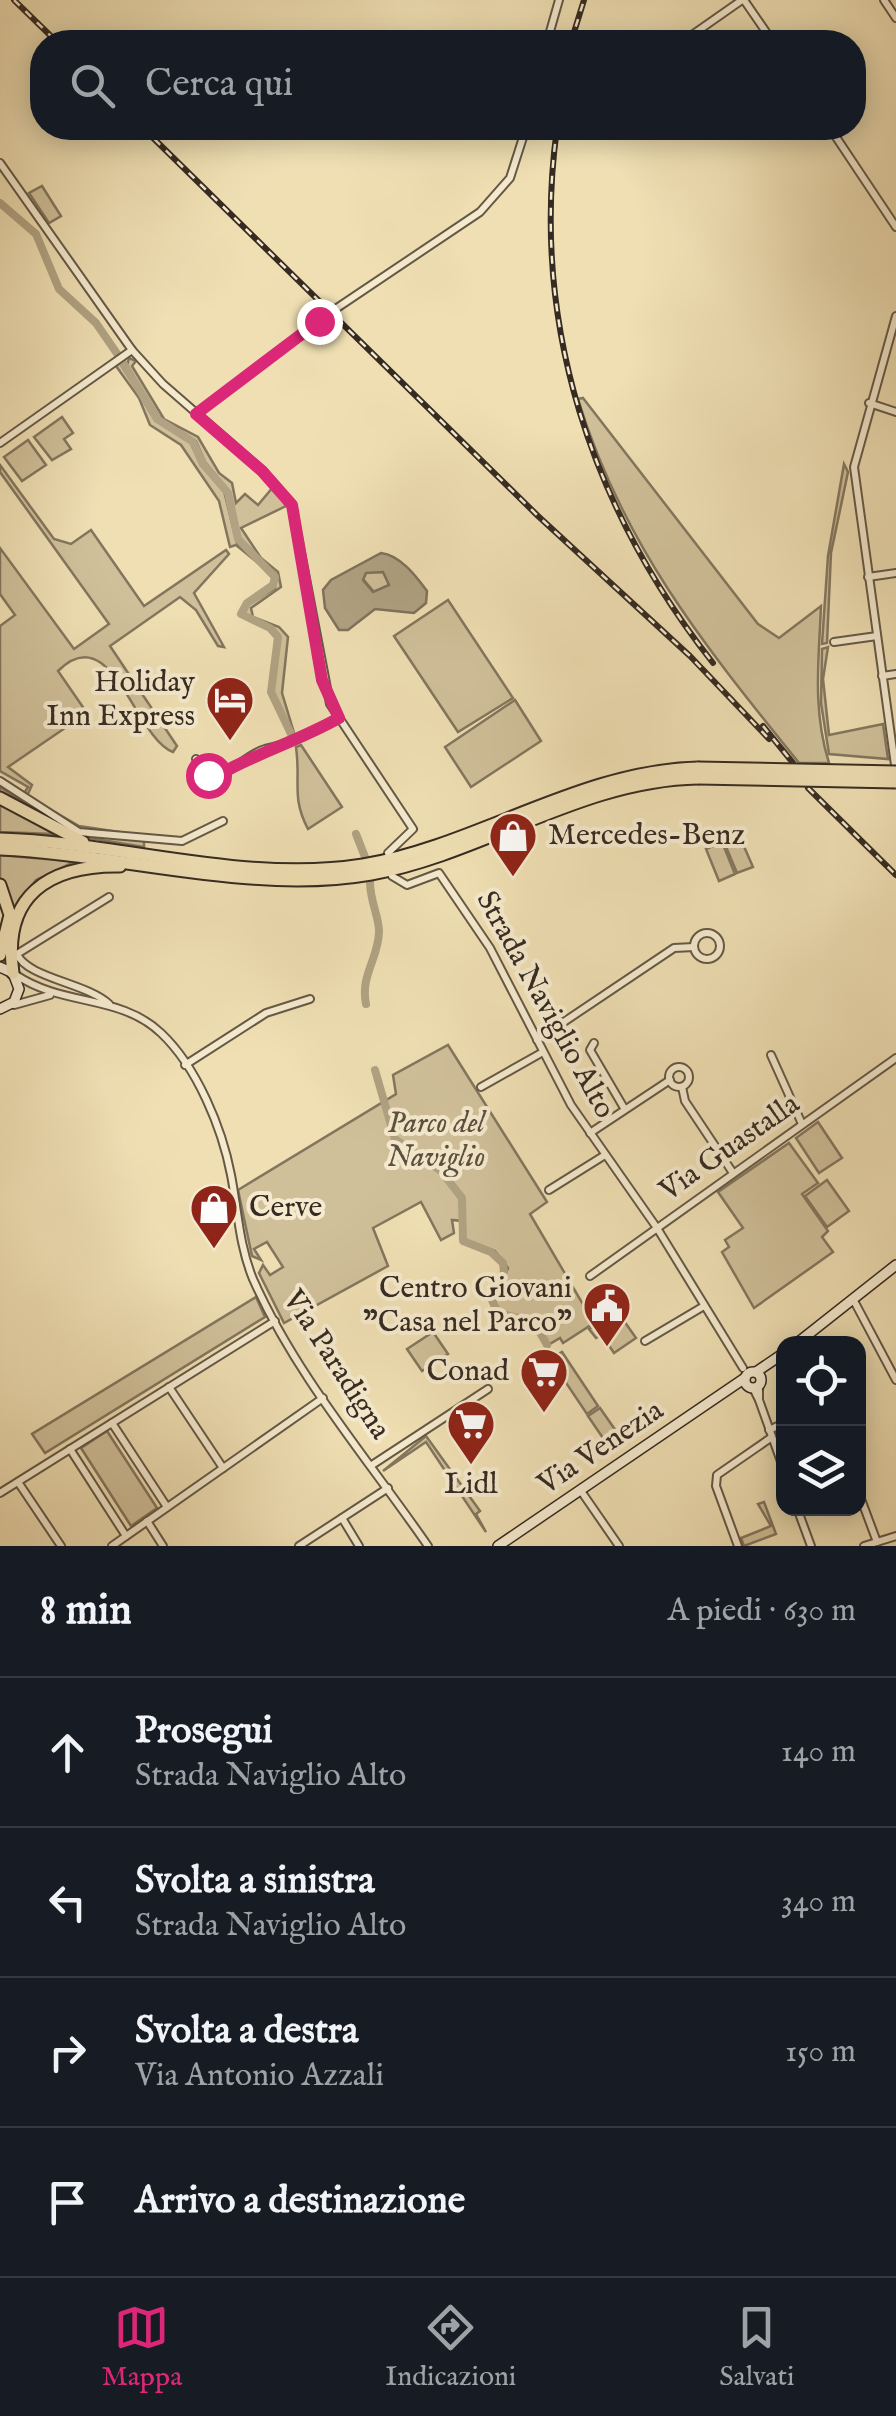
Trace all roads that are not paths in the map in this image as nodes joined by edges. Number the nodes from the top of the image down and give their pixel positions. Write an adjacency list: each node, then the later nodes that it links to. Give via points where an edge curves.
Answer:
1 (560, 0): 5 (street)
2 (743, 0): 6 (street); 7 (street)
3 (884, 0): 4 (street)
4 (896, 18)
5 (551, 30)
6 (699, 30)
7 (764, 30)
8 (522, 140): 16 (street, via 510,178 480,212)
9 (838, 140): 11 (street)
10 (0, 163): 13 (street)
11 (896, 227)
12 (896, 316): 14 (street)
13 (125, 355): 16 (street); 17 (street)
14 (869, 404): 15 (street); 19 (street, via 854,463)
15 (896, 412)
16 (196, 414): 24 (street, via 292,505 322,680)
17 (0, 443)
18 (896, 573): 19 (street)
19 (868, 577): 20 (street)
20 (877, 636): 21 (street); 23 (street)
21 (834, 642)
22 (896, 674): 23 (street)
23 (882, 676): 26 (street)
24 (339, 718): 25 (street, via 216,776); 34 (street, via 412,827)
25 (196, 759)
26 (895, 768): 27 (highway, bridge)
27 (698, 773): 29 (highway, bridge); 35 (highway, via 596,786 361,865 286,869); 36 (highway, via 606,793 366,875 284,878)
28 (0, 781): 31 (street, via 79,832 182,842)
29 (896, 782)
30 (0, 798): 35 (highway, via 70,838)
31 (223, 821)
32 (0, 839): 35 (highway)
33 (0, 850): 36 (highway)
34 (388, 853)
35 (150, 854)
36 (195, 869): 43 (highway, via 113,866 54,876 35,888 18,914 10,951)
37 (392, 876): 48 (street, Strada Naviglio Alto, via 404,885 445,877)
38 (0, 885): 41 (highway, via 10,913)
39 (109, 897): 46 (street, Via Paradigna, via 18,954 30,968 88,989)
40 (694, 947): 40 (street, via 708,960 720,948 708,933); 48 (street, via 674,948)
41 (0, 955)
42 (0, 967): 43 (street, Via Paradigna)
43 (15, 974): 44 (street, Via Paradigna); 47 (street, Via Paradigna, via 18,996)
44 (50, 995): 46 (street, Via Paradigna); 47 (street, Via Paradigna)
45 (310, 999): 53 (street, via 266,1013)
46 (110, 1005): 53 (street, Via Paradigna, via 160,1032)
47 (3, 1009)
48 (537, 1040): 50 (street, Strada Naviglio Alto)
49 (594, 1043): 57 (street, via 590,1050)
50 (543, 1052): 55 (street); 59 (street, Strada Naviglio Alto)
51 (772, 1055): 58 (street)
52 (896, 1058): 58 (street, Via Guastalla)
53 (185, 1065): 68 (street, Via Paradigna, via 218,1130 247,1261)
54 (670, 1080): 56 (street); 56 (street, via 674,1070 684,1069 688,1081); 57 (street)
55 (481, 1087)
56 (682, 1087): 61 (street)
57 (624, 1108): 59 (street)
58 (802, 1124): 61 (street, Via Guastalla)
59 (590, 1133): 60 (street, Strada Naviglio Alto)
60 (605, 1154): 62 (street); 63 (street, Strada Naviglio Alto)
61 (733, 1173): 63 (street, Via Guastalla)
62 (549, 1190)
63 (657, 1228): 65 (street, Via Guastalla); 67 (street, Strada Naviglio Alto)
64 (896, 1265): 66 (street)
65 (590, 1276)
66 (853, 1299): 69 (street); 73 (street)
67 (704, 1306): 70 (street); 72 (street, Strada Naviglio Alto)
68 (275, 1321): 74 (street); 76 (street, Via Paradigna)
69 (806, 1336)
70 (646, 1340)
71 (776, 1359): 72 (street)
72 (753, 1377): 79 (street, Strada Naviglio Alto); 86 (street, Via Venezia)
73 (896, 1380)
74 (170, 1387): 77 (street); 83 (street)
75 (488, 1389): 82 (street)
76 (323, 1398): 82 (street, Via Paradigna); 83 (street)
77 (112, 1423): 81 (street); 88 (street)
78 (780, 1426): 79 (street)
79 (771, 1434): 80 (street, Strada Naviglio Alto); 104 (street, via 717,1474)
80 (776, 1448)
81 (70, 1449): 84 (street); 93 (street)
82 (372, 1466): 85 (street, Via Paradigna)
83 (223, 1468): 88 (street)
84 (18, 1482): 87 (street); 96 (street)
85 (388, 1488): 91 (street); 101 (street, Via Paradigna)
86 (581, 1491): 102 (street, Via Venezia); 103 (street)
87 (0, 1493)
88 (167, 1507): 92 (street)
89 (866, 1512): 95 (street)
90 (800, 1516): 105 (street)
91 (342, 1518): 99 (street); 100 (street)
92 (147, 1521): 93 (street); 98 (street)
93 (126, 1536): 97 (street)
94 (896, 1536): 95 (street)
95 (877, 1542): 106 (street)
96 (61, 1546)
97 (112, 1546)
98 (163, 1546)
99 (300, 1546)
100 (359, 1546)
101 (428, 1546)
102 (498, 1546)
103 (619, 1546)
104 (738, 1546)
105 (811, 1546)
106 (864, 1546)

